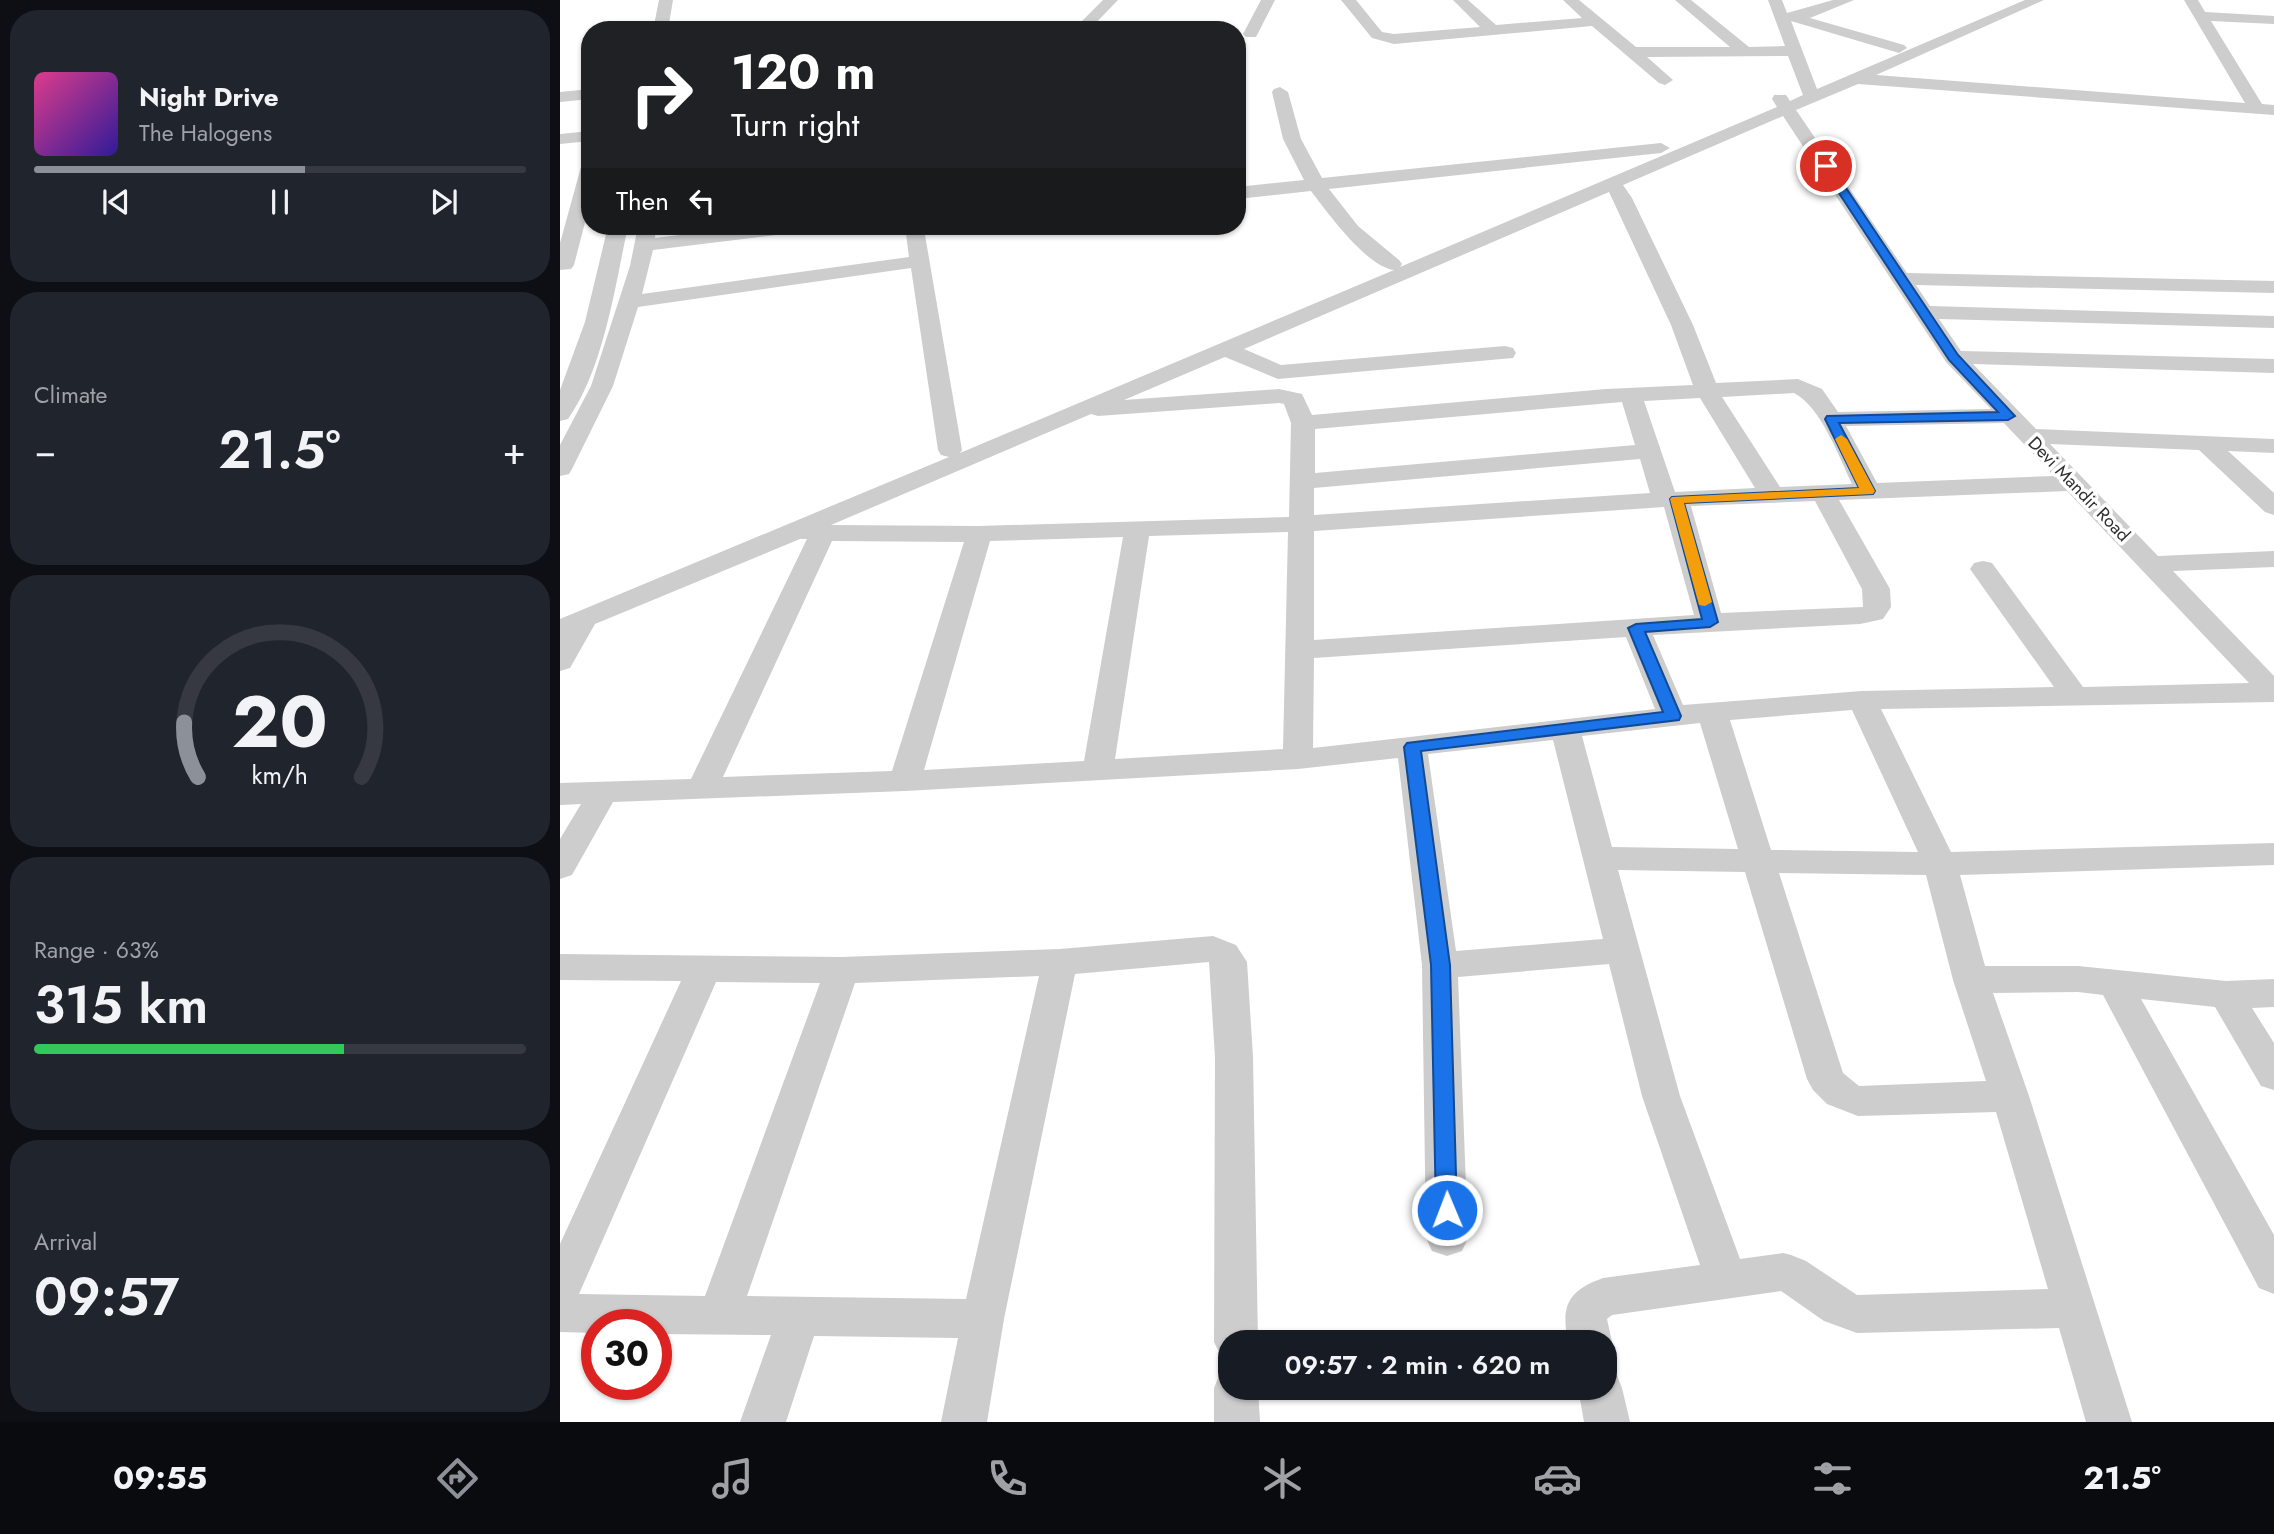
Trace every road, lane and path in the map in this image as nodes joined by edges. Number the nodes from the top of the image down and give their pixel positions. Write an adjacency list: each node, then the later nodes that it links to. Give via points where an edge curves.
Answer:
1 (666, 0): 15 (street)
2 (1111, 0): 16 (street)
3 (1268, 0): 19 (street)
4 (1348, 0): 18 (street, via 1384,38)
5 (1460, 0): 18 (street)
6 (1570, 0): 17 (street)
7 (1682, 0): 23 (street)
8 (1847, 0): 12 (street)
9 (2008, 0): 22 (street)
10 (2037, 0): 26 (street)
11 (2191, 0): 13 (street)
12 (1783, 11): 22 (street); 24 (street)
13 (2201, 16): 14 (street); 33 (street)
14 (2274, 20)
15 (662, 21)
16 (1089, 21)
17 (1596, 21): 18 (street); 25 (street)
18 (1492, 30)
19 (1246, 31)
20 (1246, 34): 21 (street)
21 (1274, 35)
22 (1899, 48): 29 (street)
23 (1745, 51): 24 (street); 25 (street)
24 (1794, 51): 29 (street)
25 (1632, 52): 27 (street)
26 (1856, 79): 29 (street); 33 (street)
27 (1665, 80)
28 (1280, 92): 39 (street, via 1292,139)
29 (1811, 93): 32 (street)
30 (581, 95): 31 (street)
31 (560, 97)
32 (1783, 104): 37 (street); 38 (street); 50 (street, Devi Mandir Road)
33 (2256, 108): 34 (street)
34 (2274, 110)
35 (581, 137): 36 (street)
36 (560, 139)
37 (1661, 148): 39 (street); 48 (street)
38 (1611, 182): 55 (street); 59 (street, via 1623,198 1682,325)
39 (1316, 185): 40 (street); 48 (street, via 1351,230)
40 (1246, 193)
41 (581, 198): 49 (street)
42 (616, 235): 46 (street)
43 (717, 235): 45 (street)
44 (916, 235): 47 (street)
45 (644, 243): 46 (street); 52 (street)
46 (610, 261): 49 (street); 63 (street, via 572,390)
47 (920, 261): 52 (street); 70 (street)
48 (1392, 264): 61 (street)
49 (562, 265)
50 (1902, 279): 51 (street); 53 (street, Devi Mandir Road)
51 (2274, 288)
52 (629, 302): 72 (street, via 602,386)
53 (1924, 312): 54 (street); 57 (street, Devi Mandir Road)
54 (2274, 322)
55 (1223, 348): 56 (street, via 1278,372); 62 (street)
56 (1505, 353)
57 (1954, 357): 58 (street); 64 (street, Devi Mandir Road)
58 (2274, 366)
59 (1708, 393): 60 (street); 65 (street, via 1798,386 1814,394); 77 (street)
60 (1631, 395): 66 (street); 71 (street)
61 (1049, 408): 62 (street); 70 (street)
62 (1080, 409): 66 (street, via 1279,396 1294,399); 82 (street)
63 (560, 414)
64 (2008, 416): 65 (street); 67 (street, Devi Mandir Road)
65 (1831, 419): 75 (street)
66 (1303, 423): 73 (street)
67 (2027, 436): 68 (street); 74 (street, Devi Mandir Road)
68 (2204, 442): 69 (street); 79 (street)
69 (2274, 446)
70 (950, 450): 87 (street)
71 (1649, 451): 73 (street); 78 (street)
72 (560, 468)
73 (1302, 482): 80 (street)
74 (2072, 482): 75 (street); 85 (street, Devi Mandir Road)
75 (1868, 491): 76 (street)
76 (1823, 493): 77 (street); 88 (street, via 1876,589 1873,613)
77 (1773, 495): 78 (street)
78 (1671, 500): 80 (street); 88 (street)
79 (2274, 507)
80 (1301, 524): 81 (street); 90 (street)
81 (1137, 529): 83 (street); 100 (street)
82 (810, 532): 83 (street); 87 (street); 102 (street)
83 (979, 534): 101 (street)
84 (2274, 559): 85 (street)
85 (2151, 565): 92 (street, Devi Mandir Road)
86 (1983, 569): 93 (street)
87 (568, 621): 91 (street)
88 (1710, 622): 89 (street)
89 (1636, 628): 90 (street); 96 (street)
90 (1299, 650): 99 (street)
91 (560, 662)
92 (2269, 682): 93 (street)
93 (2075, 696): 94 (street)
94 (1862, 700): 95 (street); 108 (street)
95 (1712, 712): 96 (street); 107 (street)
96 (1673, 716): 97 (street)
97 (1564, 729): 98 (street); 106 (street)
98 (1412, 747): 99 (street); 112 (street)
99 (1298, 759): 100 (street)
100 (1098, 770): 101 (street)
101 (905, 781): 102 (street)
102 (702, 789): 103 (street)
103 (603, 793): 104 (street); 109 (street)
104 (560, 794)
105 (2274, 854): 108 (street)
106 (1599, 858): 107 (street); 110 (street)
107 (1759, 860): 108 (street); 121 (street, via 1826,1079 1835,1091 1858,1101)
108 (1940, 864): 116 (street)
109 (560, 867)
110 (1623, 950): 112 (street); 124 (street, via 1661,1096)
111 (1060, 962): 115 (street); 130 (street); 131 (street, via 1213,949 1229,962)
112 (1440, 965): 122 (street)
113 (560, 967): 114 (street)
114 (704, 969): 115 (street); 125 (street)
115 (842, 970): 128 (street)
116 (1971, 980): 117 (street); 121 (street)
117 (2114, 983): 119 (street); 123 (street)
118 (2274, 993): 119 (street)
119 (2226, 995): 120 (street)
120 (2274, 1075)
121 (2010, 1096): 126 (street)
122 (1447, 1238)
123 (2274, 1275)
124 (1726, 1279): 126 (street, via 1791,1274 1857,1314); 132 (street, via 1603,1297 1585,1316)
125 (560, 1290)
126 (2074, 1308): 139 (street)
127 (560, 1313): 128 (street)
128 (719, 1315): 129 (street)
129 (799, 1316): 130 (street); 135 (street)
130 (983, 1318): 136 (street)
131 (1236, 1330)
132 (1588, 1330)
133 (1236, 1400): 137 (street)
134 (1602, 1400): 138 (street)
135 (763, 1422)
136 (964, 1422)
137 (1237, 1422)
138 (1607, 1422)
139 (2109, 1422)

